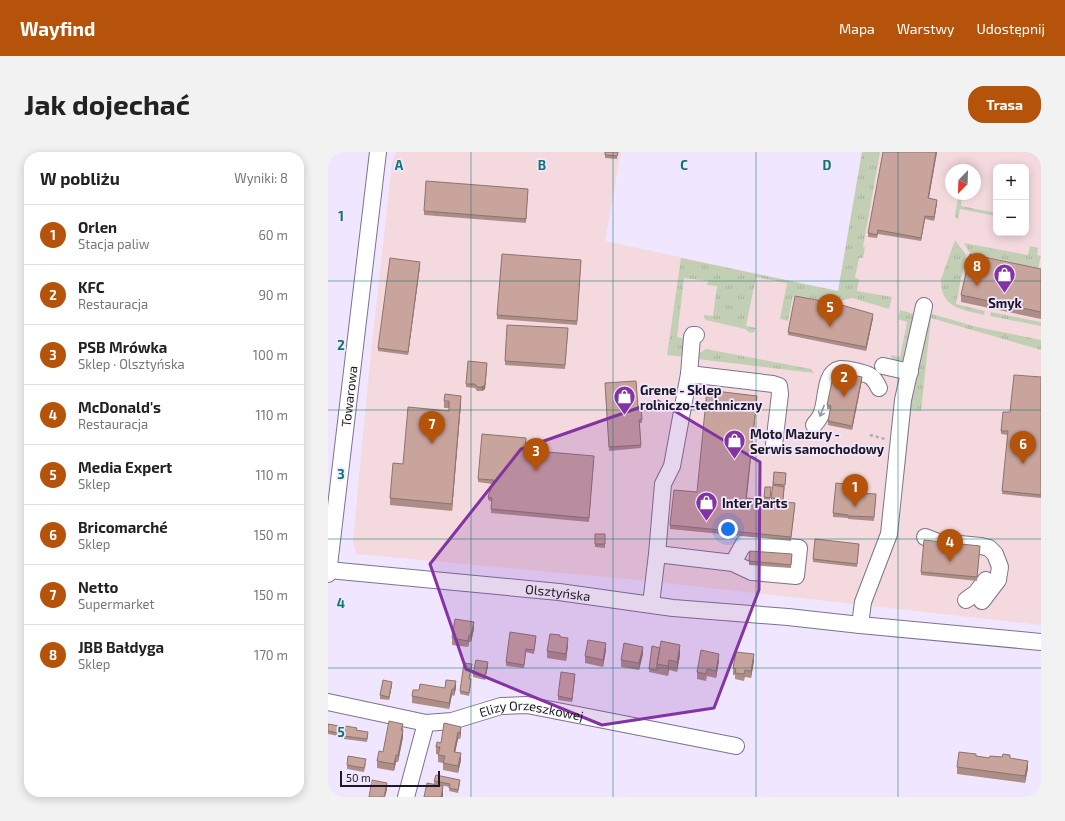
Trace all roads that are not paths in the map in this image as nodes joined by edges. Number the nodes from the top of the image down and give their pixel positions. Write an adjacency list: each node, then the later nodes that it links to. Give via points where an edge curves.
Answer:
1 (378, 152): 14 (street, Towarowa)
2 (924, 306): 5 (street)
3 (696, 335): 6 (street, via 692,336)
4 (882, 366): 5 (street)
5 (910, 372): 18 (street, via 903,400 889,534 863,602)
6 (689, 374): 9 (street, via 779,386); 11 (street, via 672,466 663,484)
7 (879, 388): 8 (street, one-way to 8, via 869,375 837,370 829,378 823,411)
8 (814, 425)
9 (774, 445)
10 (925, 537): 13 (street, via 938,542 989,548 995,554)
11 (657, 554): 12 (street); 17 (street)
12 (733, 563)
13 (1000, 567): 15 (street, via 989,576 976,594); 16 (street, via 998,580)
14 (328, 571): 17 (street, Olsztyńska, via 559,592)
15 (966, 600)
16 (982, 601)
17 (651, 604): 18 (street, Olsztyńska)
18 (860, 625): 19 (street, Olsztyńska)
19 (1041, 642)
20 (328, 702): 21 (street, Elizy Orzeszkowej)
21 (426, 723): 22 (street, Elizy Orzeszkowej, via 452,722 501,706 527,706); 23 (street)
22 (736, 746)
23 (406, 797)

